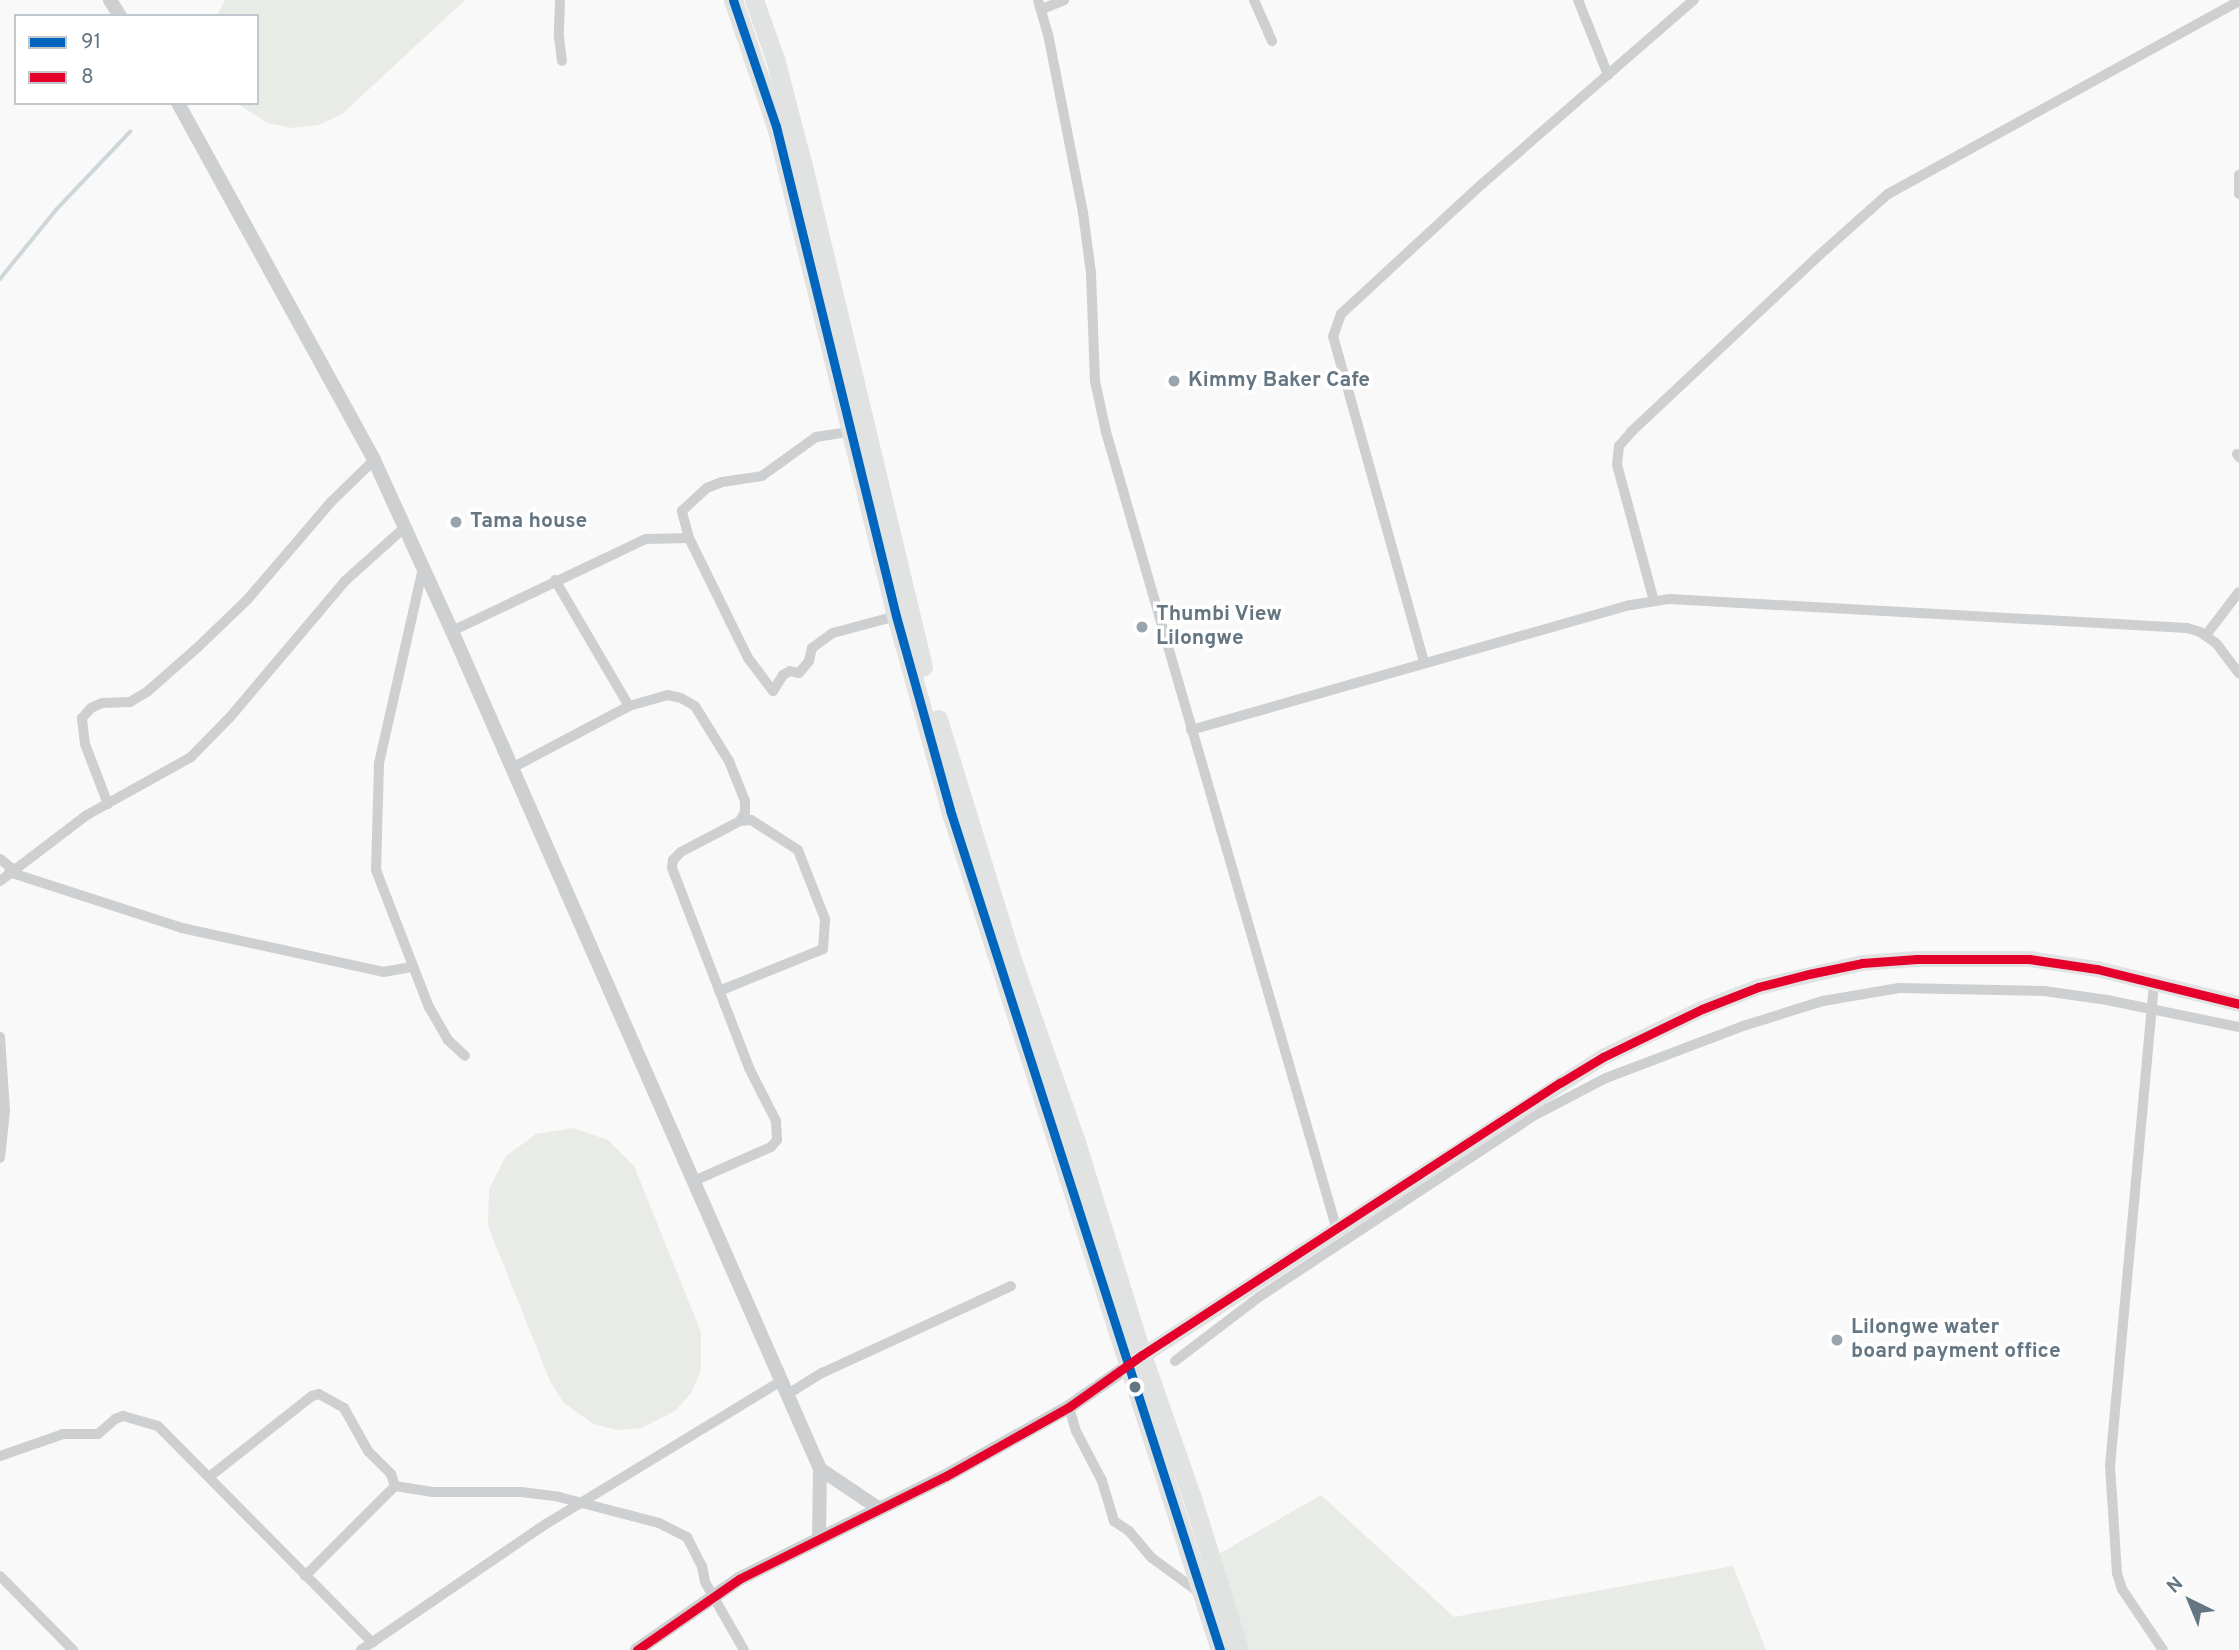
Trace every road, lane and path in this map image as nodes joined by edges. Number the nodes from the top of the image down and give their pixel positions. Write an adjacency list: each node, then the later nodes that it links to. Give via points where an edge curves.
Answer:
1 (560, 0): 11 (street)
2 (733, 0): 16 (highway, via 776,126)
3 (754, 0): 49 (highway, via 803,166 931,696 1012,960 1076,1142)
4 (1064, 0): 9 (street)
5 (1254, 0): 10 (street)
6 (1578, 0): 12 (street)
7 (1694, 0): 12 (street)
8 (2239, 1): 23 (street, via 1888,194 1631,432 1619,446 1617,465)
9 (1040, 5): 30 (street, via 1083,213 1098,399)
10 (1272, 41)
11 (562, 61)
12 (1608, 75): 27 (street, via 1360,295 1341,314 1333,337)
13 (179, 105): 17 (street)
14 (2239, 175): 15 (street)
15 (2239, 194)
16 (849, 432): 19 (street, via 816,437 762,476 707,488 682,511); 24 (highway)
17 (374, 460): 18 (street); 32 (street, via 198,647 148,691 130,702 102,703 82,718 85,744)
18 (404, 527): 20 (street); 32 (street, via 345,581 191,757)
19 (689, 538): 21 (street, via 646,539); 24 (street, via 748,658 773,691 783,675 800,673 812,648 832,633)
20 (423, 568): 25 (street); 37 (street, via 379,764 377,817 376,870)
21 (555, 580): 25 (street); 29 (street)
22 (2239, 592): 26 (street)
23 (1654, 600): 26 (street, via 1923,611 2187,628); 27 (street)
24 (895, 616): 49 (highway, via 950,810)
25 (452, 631): 31 (street)
26 (2206, 635): 28 (street)
27 (1424, 662): 30 (street)
28 (2239, 673)
29 (629, 706): 31 (street); 33 (street, via 667,695 695,706 729,761 745,801)
30 (1191, 730): 47 (street)
31 (512, 768): 46 (street)
32 (108, 804): 35 (street)
33 (740, 821): 39 (street, via 681,852 672,868); 39 (street, via 751,820 798,850 825,919 823,949)
34 (0, 859): 35 (street)
35 (11, 870): 36 (street); 37 (street, via 183,928 383,972)
36 (0, 881)
37 (412, 967): 44 (street, via 448,1040)
38 (2154, 983): 40 (main road); 41 (street); 47 (main road, via 2029,959 1917,959 1862,963 1758,987 1603,1057)
39 (719, 991): 46 (street, via 776,1121 777,1140 771,1147)
40 (2239, 1004)
41 (2150, 1010): 42 (street); 50 (street, via 2024,989 1899,988 1823,1001 1743,1026 1615,1074 1537,1114 1259,1297); 72 (street, via 2110,1465 2117,1573 2122,1590)
42 (2239, 1027)
43 (0, 1037): 45 (street, via 5,1111)
44 (465, 1056)
45 (0, 1158)
46 (694, 1181): 51 (street)
47 (1337, 1230): 49 (main road)
48 (1011, 1286): 52 (street, via 822,1373)
49 (1134, 1361): 53 (street); 63 (highway); 71 (highway, via 1194,1501)
50 (1175, 1361)
51 (783, 1380): 52 (street); 58 (street)
52 (788, 1394): 55 (street)
53 (1069, 1407): 59 (street); 63 (street, via 1076,1432 1102,1480 1114,1521 1129,1531 1152,1559)
54 (0, 1456): 56 (street, via 63,1434 98,1434 123,1416 158,1426)
55 (820, 1469): 59 (street); 60 (street)
56 (209, 1477): 57 (street, via 319,1394 344,1408); 62 (street)
57 (395, 1486): 58 (street, via 433,1492 521,1492); 62 (street)
58 (582, 1504): 64 (street, via 637,1516 687,1537); 65 (street, via 527,1536)
59 (878, 1508): 60 (street)
60 (819, 1537): 64 (street)
61 (0, 1576): 66 (street)
62 (305, 1576): 65 (street)
63 (1202, 1595): 70 (highway)
64 (713, 1597): 68 (street); 69 (street)
65 (373, 1643): 67 (street)
66 (73, 1650)
67 (361, 1650)
68 (637, 1650)
69 (744, 1650)
70 (1220, 1650)
71 (1238, 1650)
72 (2163, 1650)

